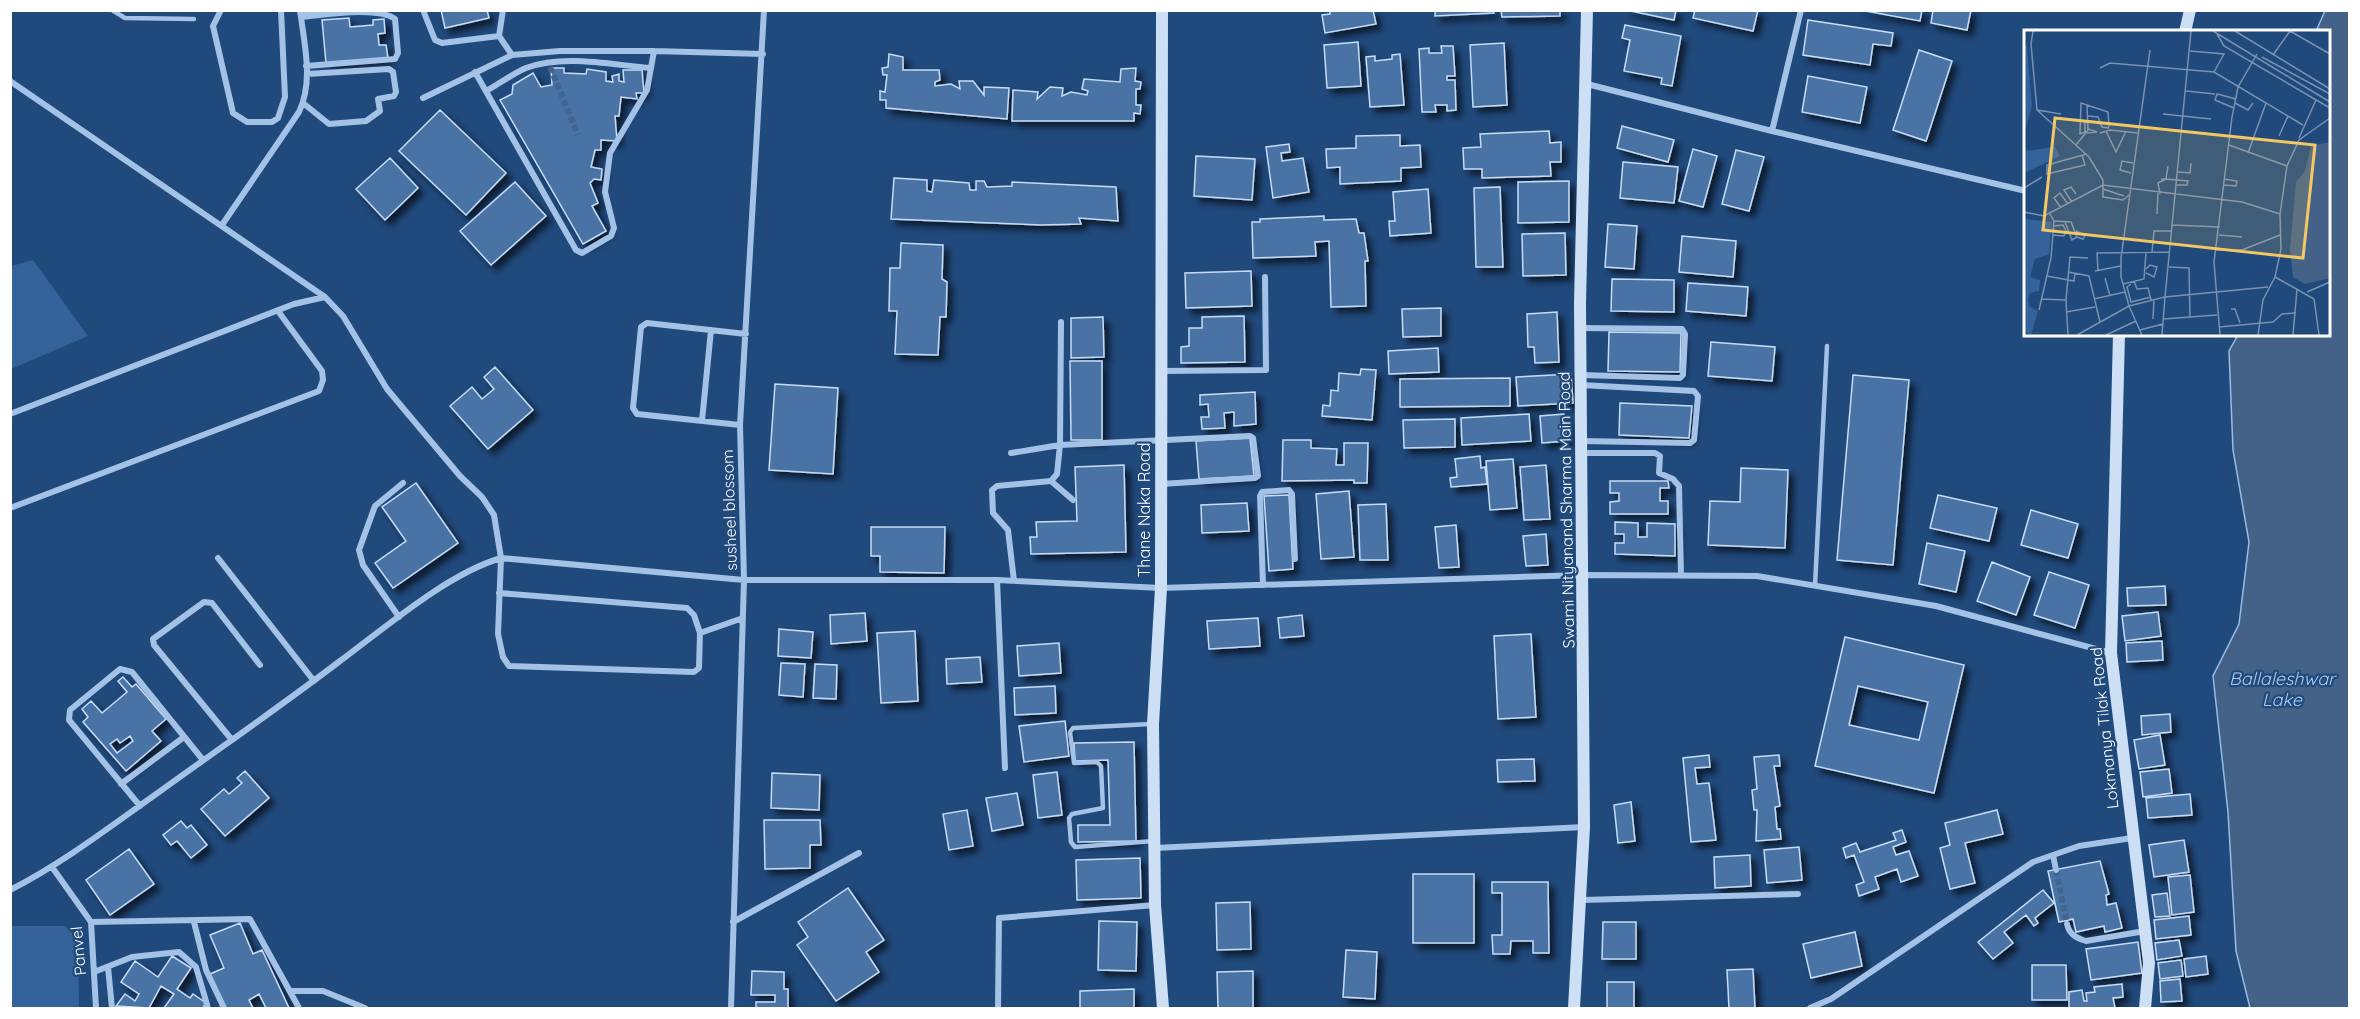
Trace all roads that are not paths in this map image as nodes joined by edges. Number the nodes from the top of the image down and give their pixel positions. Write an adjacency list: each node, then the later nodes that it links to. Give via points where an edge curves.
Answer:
1 (112, 10): 13 (lane, via 125,18)
2 (221, 10): 3 (street, via 213,26 233,113 247,122 272,122 278,118 285,97)
3 (281, 10)
4 (327, 10): 12 (street)
5 (423, 10): 15 (street, via 435,40 442,43)
6 (503, 10): 15 (street)
7 (764, 10): 17 (street, susheel blossom)
8 (1162, 10): 40 (street, Thane Naka Road)
9 (1587, 10): 24 (street, Swami Nityanand Sharma Main Road)
10 (1801, 10): 28 (street)
11 (2190, 10): 14 (street)
12 (301, 13): 19 (street); 19 (street, via 364,12 395,19 395,59)
13 (194, 20)
14 (2185, 30)
15 (499, 36): 18 (street)
16 (654, 51): 17 (street); 18 (street); 20 (street)
17 (763, 54): 37 (street, susheel blossom)
18 (512, 55): 21 (street)
19 (306, 66): 22 (street)
20 (651, 68): 25 (street, via 566,62 526,68); 25 (street, via 647,90 610,153 605,192 614,228 611,236 582,253 576,250)
21 (475, 72): 25 (street); 26 (street)
22 (307, 74): 27 (street); 27 (street, via 389,69 396,92 394,96 380,98 380,111 366,121 329,124)
23 (10, 81): 30 (street)
24 (1587, 84): 28 (street); 35 (street, Swami Nityanand Sharma Main Road)
25 (486, 91)
26 (423, 98)
27 (303, 103): 30 (street)
28 (1772, 132): 29 (street)
29 (2024, 191)
30 (222, 225): 32 (street)
31 (1265, 278): 40 (street, via 1266,370)
32 (325, 297): 33 (street); 55 (street, via 343,316 387,389 482,497 494,515)
33 (278, 311): 42 (street); 53 (street, via 322,371 319,391)
34 (1061, 322): 46 (street)
35 (1580, 328): 41 (street, Swami Nityanand Sharma Main Road); 41 (street, via 1682,328 1685,334 1680,378)
36 (711, 330): 37 (street); 43 (street); 43 (street, via 647,323 641,327 633,408 637,414)
37 (746, 334): 44 (street, susheel blossom)
38 (2119, 336): 69 (street, Lokmanya Tilak Road)
39 (1827, 346): 63 (lane)
40 (1160, 371): 45 (street, Thane Naka Road)
41 (1581, 380): 47 (street, Swami Nityanand Sharma Main Road); 47 (street, via 1694,391 1698,396 1694,440 1690,443)
42 (10, 414)
43 (702, 421): 44 (street)
44 (740, 425): 59 (street, susheel blossom)
45 (1160, 440): 46 (street); 51 (street, Thane Naka Road); 51 (street, via 1250,436 1254,438 1258,476)
46 (1060, 445): 48 (street); 49 (street, via 1057,474)
47 (1582, 447): 57 (street, Swami Nityanand Sharma Main Road); 58 (street, via 1660,456 1659,473 1679,486)
48 (1011, 453)
49 (1051, 481): 52 (street); 61 (street, via 997,486 992,490 993,513 1008,530)
50 (403, 483): 66 (street, via 375,506 359,550 363,565)
51 (1161, 484): 64 (street, Thane Naka Road)
52 (1072, 500)
53 (10, 508)
54 (218, 558): 71 (street)
55 (501, 558): 59 (street); 65 (street); 66 (street, via 461,576)
56 (1295, 559): 62 (street, via 1292,494 1289,490 1262,492)
57 (1584, 575): 58 (street); 62 (street); 79 (street, Swami Nityanand Sharma Main Road)
58 (1681, 575): 63 (street, via 1757,576)
59 (744, 580): 60 (street); 67 (street, susheel blossom)
60 (997, 580): 61 (street); 76 (street)
61 (1014, 581): 64 (street)
62 (1263, 585): 64 (street)
63 (1815, 586): 69 (street, via 1936,606)
64 (1161, 588): 72 (street, Thane Naka Road)
65 (499, 593): 68 (street, via 687,608); 68 (street, via 498,634 509,666 694,672 699,668)
66 (399, 617): 71 (street)
67 (743, 618): 68 (street); 92 (street, susheel blossom)
68 (700, 633)
69 (2111, 653): 80 (street, Lokmanya Tilak Road)
70 (261, 665): 74 (street, via 212,603 204,602 153,639)
71 (314, 681): 74 (street)
72 (1153, 724): 81 (street, Thane Naka Road); 81 (lane, via 1072,728 1074,763 1098,762 1101,766 1103,808 1069,818 1075,847)
73 (184, 737): 75 (street); 77 (street); 77 (street, via 132,672 120,669 70,710 69,720)
74 (232, 740): 75 (street)
75 (203, 760): 78 (street)
76 (1005, 768)
77 (121, 784): 78 (street)
78 (140, 806): 84 (street)
79 (1584, 827): 81 (street); 88 (street, Swami Nityanand Sharma Main Road)
80 (2132, 838): 83 (street, via 2079,846); 94 (street, Lokmanya Tilak Road)
81 (1154, 844): 89 (street, Thane Naka Road)
82 (859, 853): 92 (street)
83 (2053, 855): 85 (street); 108 (street, via 2013,874 1831,999)
84 (52, 867): 86 (street); 90 (street, Panvel)
85 (2056, 870)
86 (10, 890)
87 (1798, 894): 88 (street)
88 (1582, 900): 107 (street, Swami Nityanand Sharma Main Road)
89 (1155, 904): 105 (street, via 999,918); 106 (street, Thane Naka Road)
90 (91, 922): 91 (street); 96 (street, Panvel)
91 (194, 922): 97 (street, via 250,919); 101 (street, via 206,970)
92 (733, 922): 104 (street, susheel blossom)
93 (2067, 924): 94 (street, via 2068,930 2085,941)
94 (2145, 931): 109 (street, Lokmanya Tilak Road, via 2150,963)
95 (108, 967): 96 (street); 99 (street); 100 (street, via 132,957 179,952 196,967)
96 (94, 972): 98 (street, Panvel)
97 (292, 991): 102 (street); 103 (street, via 322,992)
98 (96, 1008)
99 (112, 1008)
100 (208, 1008)
101 (224, 1008)
102 (300, 1008)
103 (365, 1008)
104 (731, 1008)
105 (998, 1008)
106 (1163, 1008)
107 (1574, 1008)
108 (1810, 1008)
109 (2145, 1008)

